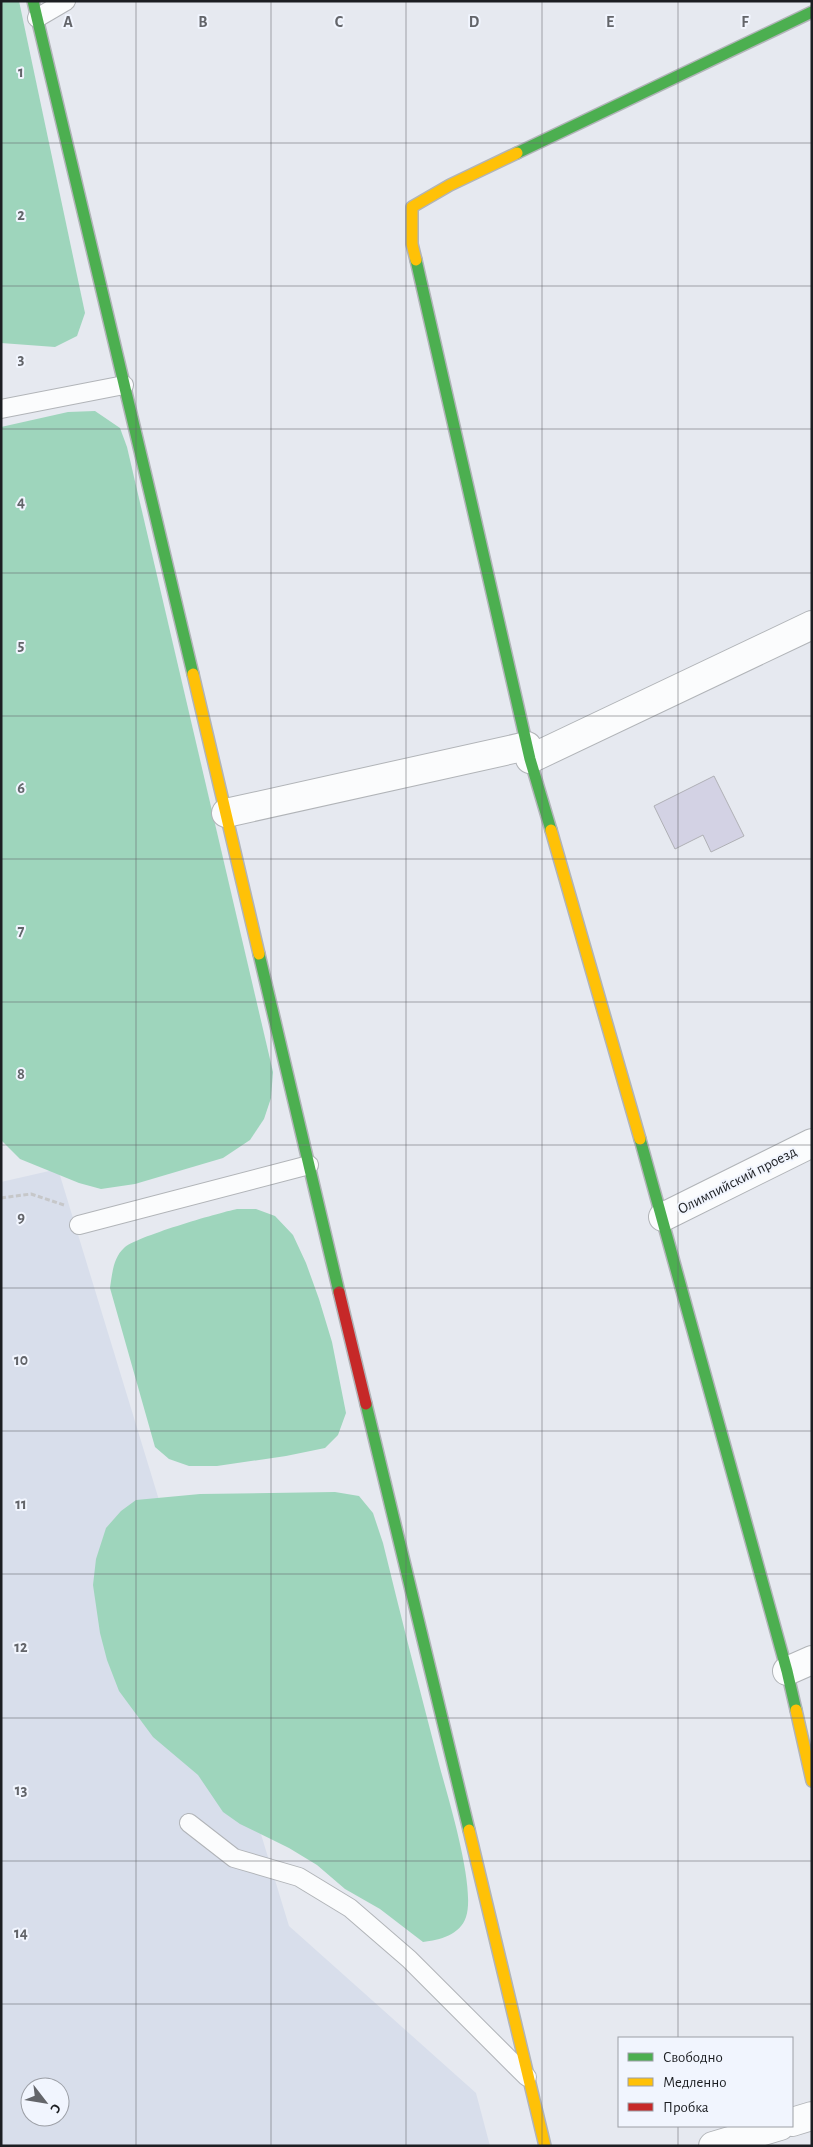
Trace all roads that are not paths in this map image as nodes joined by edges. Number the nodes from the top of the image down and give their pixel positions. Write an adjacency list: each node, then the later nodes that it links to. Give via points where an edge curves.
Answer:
1 (66, 1): 2 (lane)
2 (35, 10): 4 (street)
3 (812, 12): 7 (street, via 450,185 412,207 412,244)
4 (124, 385): 5 (lane); 8 (street)
5 (1, 408)
6 (812, 625): 7 (street)
7 (528, 753): 8 (street); 11 (street)
8 (226, 813): 10 (street)
9 (812, 1143): 11 (street, Олимпийский проезд)
10 (309, 1164): 12 (lane); 17 (street)
11 (663, 1217): 14 (street)
12 (79, 1225)
13 (812, 1660): 14 (street)
14 (787, 1671): 15 (street)
15 (812, 1781)
16 (189, 1823): 17 (lane, via 234,1858 299,1878 350,1908 409,1959)
17 (529, 2079): 21 (street)
18 (812, 2116): 19 (street)
19 (793, 2122)
20 (777, 2127): 22 (street)
21 (545, 2146)
22 (714, 2146)

